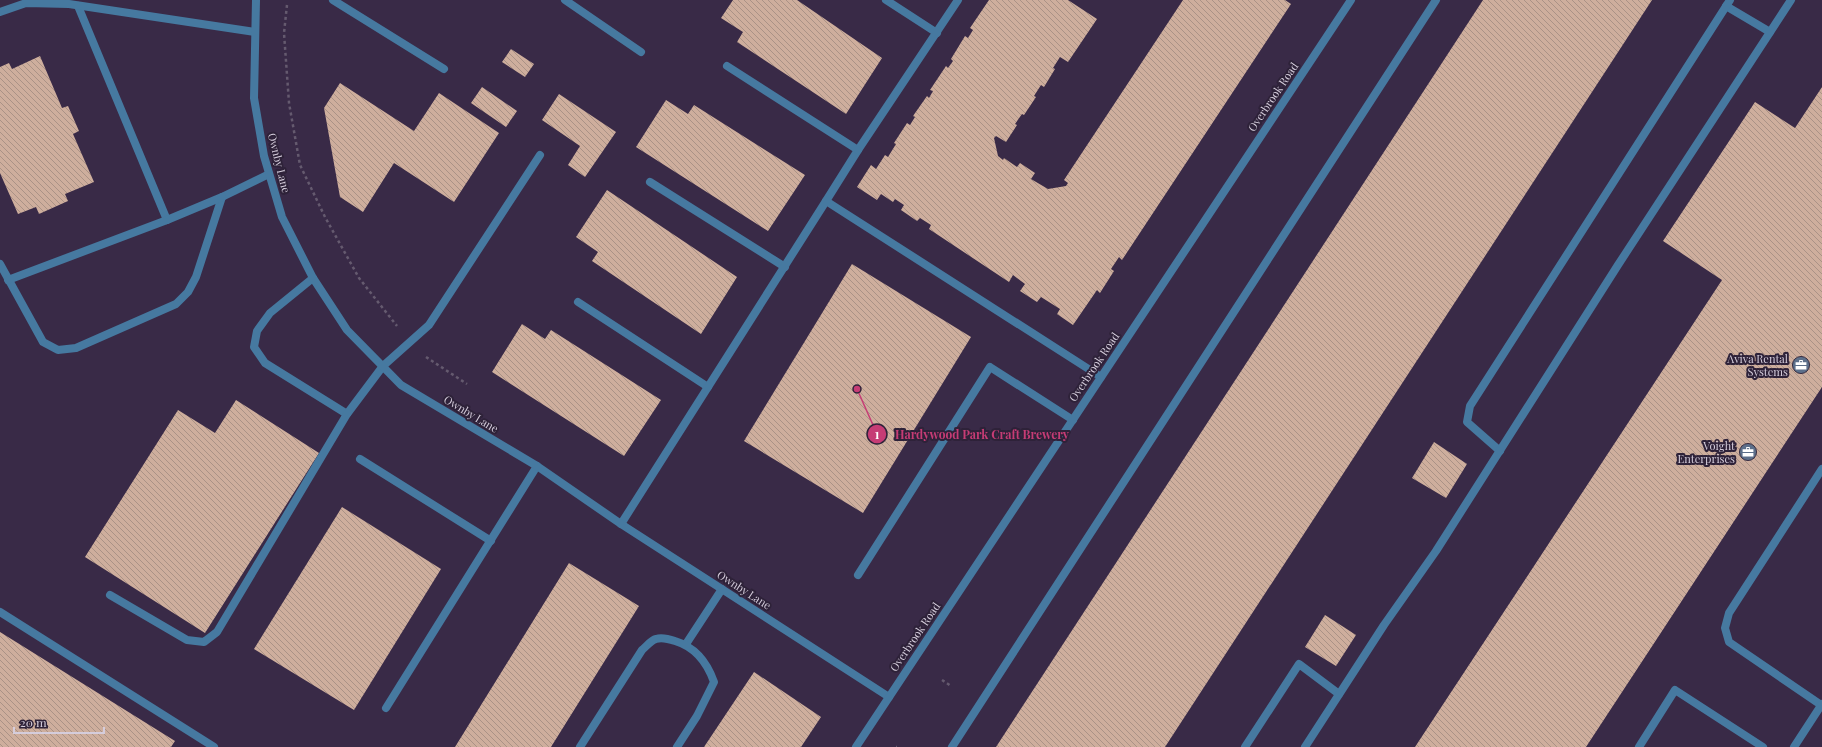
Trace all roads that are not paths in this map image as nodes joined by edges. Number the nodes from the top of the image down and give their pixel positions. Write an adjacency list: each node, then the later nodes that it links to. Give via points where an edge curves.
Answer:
1 (256, 0): 12 (street, Ownby Lane)
2 (333, 0): 17 (street)
3 (565, 0): 15 (street)
4 (886, 0): 14 (street)
5 (958, 0): 14 (street)
6 (1351, 0): 31 (street, Overbrook Road)
7 (1436, 0): 54 (street)
8 (1791, 0): 13 (street)
9 (1728, 3): 13 (street); 35 (street, via 1470,406 1467,422)
10 (78, 6): 11 (street, via 26,3); 12 (street); 24 (street)
11 (0, 12)
12 (255, 32): 20 (street, Ownby Lane, via 254,98)
13 (1770, 32): 35 (street)
14 (937, 33): 18 (street)
15 (641, 52)
16 (727, 66): 18 (street)
17 (444, 69)
18 (858, 150): 23 (street)
19 (540, 156): 30 (street, via 428,325)
20 (269, 174): 22 (street); 27 (street, Ownby Lane, via 282,217)
21 (650, 182): 26 (street)
22 (222, 197): 24 (street); 28 (street, via 196,277 188,292 176,304 76,348 58,350 43,342)
23 (826, 201): 26 (street); 31 (street)
24 (167, 220): 28 (street)
25 (0, 264): 28 (street)
26 (785, 267): 32 (street)
27 (313, 278): 30 (street, Ownby Lane, via 347,330); 33 (street, via 270,313 257,331 254,347 265,363)
28 (8, 280)
29 (578, 302): 32 (street)
30 (383, 366): 33 (street); 37 (street, Ownby Lane, via 401,385)
31 (1101, 377): 34 (street, Overbrook Road)
32 (708, 387): 39 (street)
33 (347, 414): 43 (street, via 218,632 204,642 187,640)
34 (1073, 420): 41 (street, via 990,367); 47 (street, Overbrook Road)
35 (1500, 451): 46 (street)
36 (360, 459): 40 (street)
37 (537, 466): 39 (street, Ownby Lane); 40 (street)
38 (1822, 469): 48 (street, via 1729,613 1725,628 1729,642)
39 (621, 524): 42 (street, Ownby Lane)
40 (491, 541): 49 (street)
41 (858, 574)
42 (722, 589): 45 (street); 47 (street, Ownby Lane)
43 (110, 595)
44 (0, 612): 50 (street)
45 (686, 644): 51 (street, via 667,638 656,639 642,650); 52 (street, via 709,668 714,682 697,716)
46 (1339, 694): 55 (street, via 1299,664); 56 (street)
47 (889, 697): 53 (street, Overbrook Road)
48 (1822, 705): 59 (street)
49 (386, 708)
50 (214, 747)
51 (580, 747)
52 (677, 747)
53 (856, 747)
54 (952, 747)
55 (1245, 747)
56 (1306, 747)
57 (1639, 747): 58 (street, via 1675,690)
58 (1763, 747)
59 (1794, 747)

